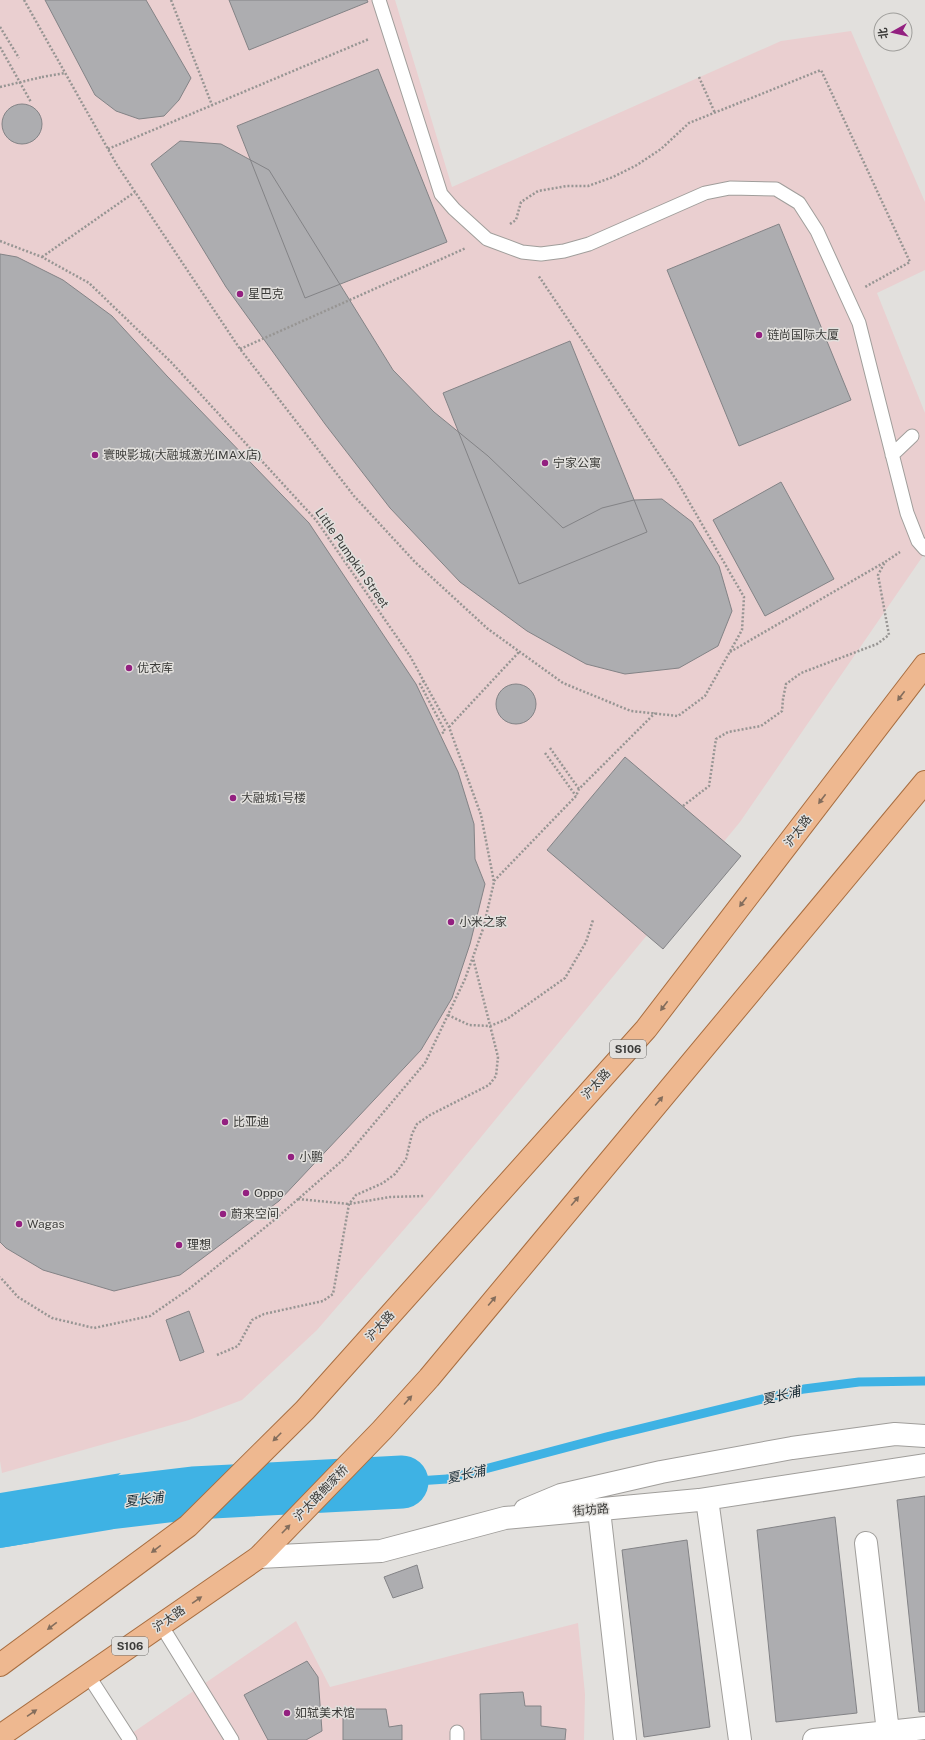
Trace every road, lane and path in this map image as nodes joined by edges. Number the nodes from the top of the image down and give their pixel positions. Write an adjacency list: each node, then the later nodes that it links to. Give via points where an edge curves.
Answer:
1 (24, 0): 8 (path)
2 (171, 0): 12 (path)
3 (379, 0): 5 (lane)
4 (0, 27): 7 (path)
5 (389, 31): 12 (path); 16 (lane, via 441,194)
6 (0, 47): 11 (path)
7 (19, 58)
8 (65, 73): 10 (path, bridge); 14 (path)
9 (699, 77): 13 (path)
10 (0, 87)
11 (31, 102)
12 (212, 105): 14 (path)
13 (714, 113)
14 (108, 149): 15 (path)
15 (135, 192): 19 (path); 20 (path)
16 (487, 239): 18 (lane); 20 (path)
17 (0, 242): 19 (path, Little Pumpkin Street)
18 (522, 252): 22 (lane, via 541,254 589,244 705,193 730,188 776,189 799,203 817,231 859,323); 26 (path, via 677,481 744,597 742,630)
19 (42, 257): 28 (path, Little Pumpkin Street, via 89,283 171,362 316,520 410,656)
20 (240, 349): 25 (path, via 354,496 415,562 488,629)
21 (912, 436): 22 (lane)
22 (892, 455): 23 (lane, via 907,513)
23 (922, 545): 24 (path)
24 (885, 562): 26 (path); 37 (path, via 878,575 889,635 877,644 801,673 786,684 782,711 761,726 728,732 716,739 709,786)
25 (519, 652): 29 (path, via 563,683 631,710); 30 (path)
26 (728, 652): 29 (path, via 705,696 678,716)
27 (925, 665): 56 (main road, 沪太路 / S106, one-way to 56, via 646,1028 305,1410 188,1526)
28 (424, 681): 30 (path, Little Pumpkin Street); 31 (path, via 420,684 445,731)
29 (655, 713): 35 (path)
30 (449, 727): 38 (path, Little Pumpkin Street, via 481,815)
31 (440, 735)
32 (550, 748): 35 (path)
33 (545, 753): 36 (path)
34 (925, 782): 54 (main road, 沪太路鲍家桥 / S106, one-way to 34, via 382,1430 439,1365)
35 (579, 789): 36 (path)
36 (576, 796): 38 (path)
37 (683, 806)
38 (494, 882): 40 (path, via 484,929)
39 (593, 920): 42 (path, via 586,942 565,978 507,1018)
40 (473, 957): 41 (path); 42 (path)
41 (448, 1015): 42 (path, via 469,1025); 44 (path, via 425,1063 344,1159)
42 (490, 1026): 45 (path, via 498,1057 496,1076 489,1085 430,1115 418,1124 412,1134 406,1159 395,1174 383,1183 356,1195)
43 (424, 1196): 45 (path, via 390,1197)
44 (298, 1199): 45 (path); 46 (path, via 189,1289 150,1316 94,1328 52,1318 18,1297)
45 (349, 1204): 47 (path, via 333,1294 323,1301 264,1314 252,1320 238,1346)
46 (0, 1277)
47 (217, 1355)
48 (925, 1436): 52 (street, via 895,1434 792,1448 661,1472 560,1495)
49 (925, 1465): 50 (street, 街坊路)
50 (706, 1499): 51 (street, 街坊路); 64 (street)
51 (599, 1510): 52 (street, 街坊路); 63 (street)
52 (505, 1518): 54 (street, 街坊路, via 381,1551)
53 (866, 1543): 59 (street)
54 (259, 1557): 55 (main road, 沪太路 / S106, one-way to 54)
55 (161, 1625): 57 (main road, 沪太路 / S106); 62 (lane)
56 (0, 1665)
57 (88, 1675): 60 (main road, 沪太路 / S106, one-way to 57); 61 (lane)
58 (925, 1728): 59 (street)
59 (888, 1732): 65 (street)
60 (0, 1736)
61 (130, 1740)
62 (232, 1740)
63 (625, 1740)
64 (740, 1740)
65 (814, 1740)

